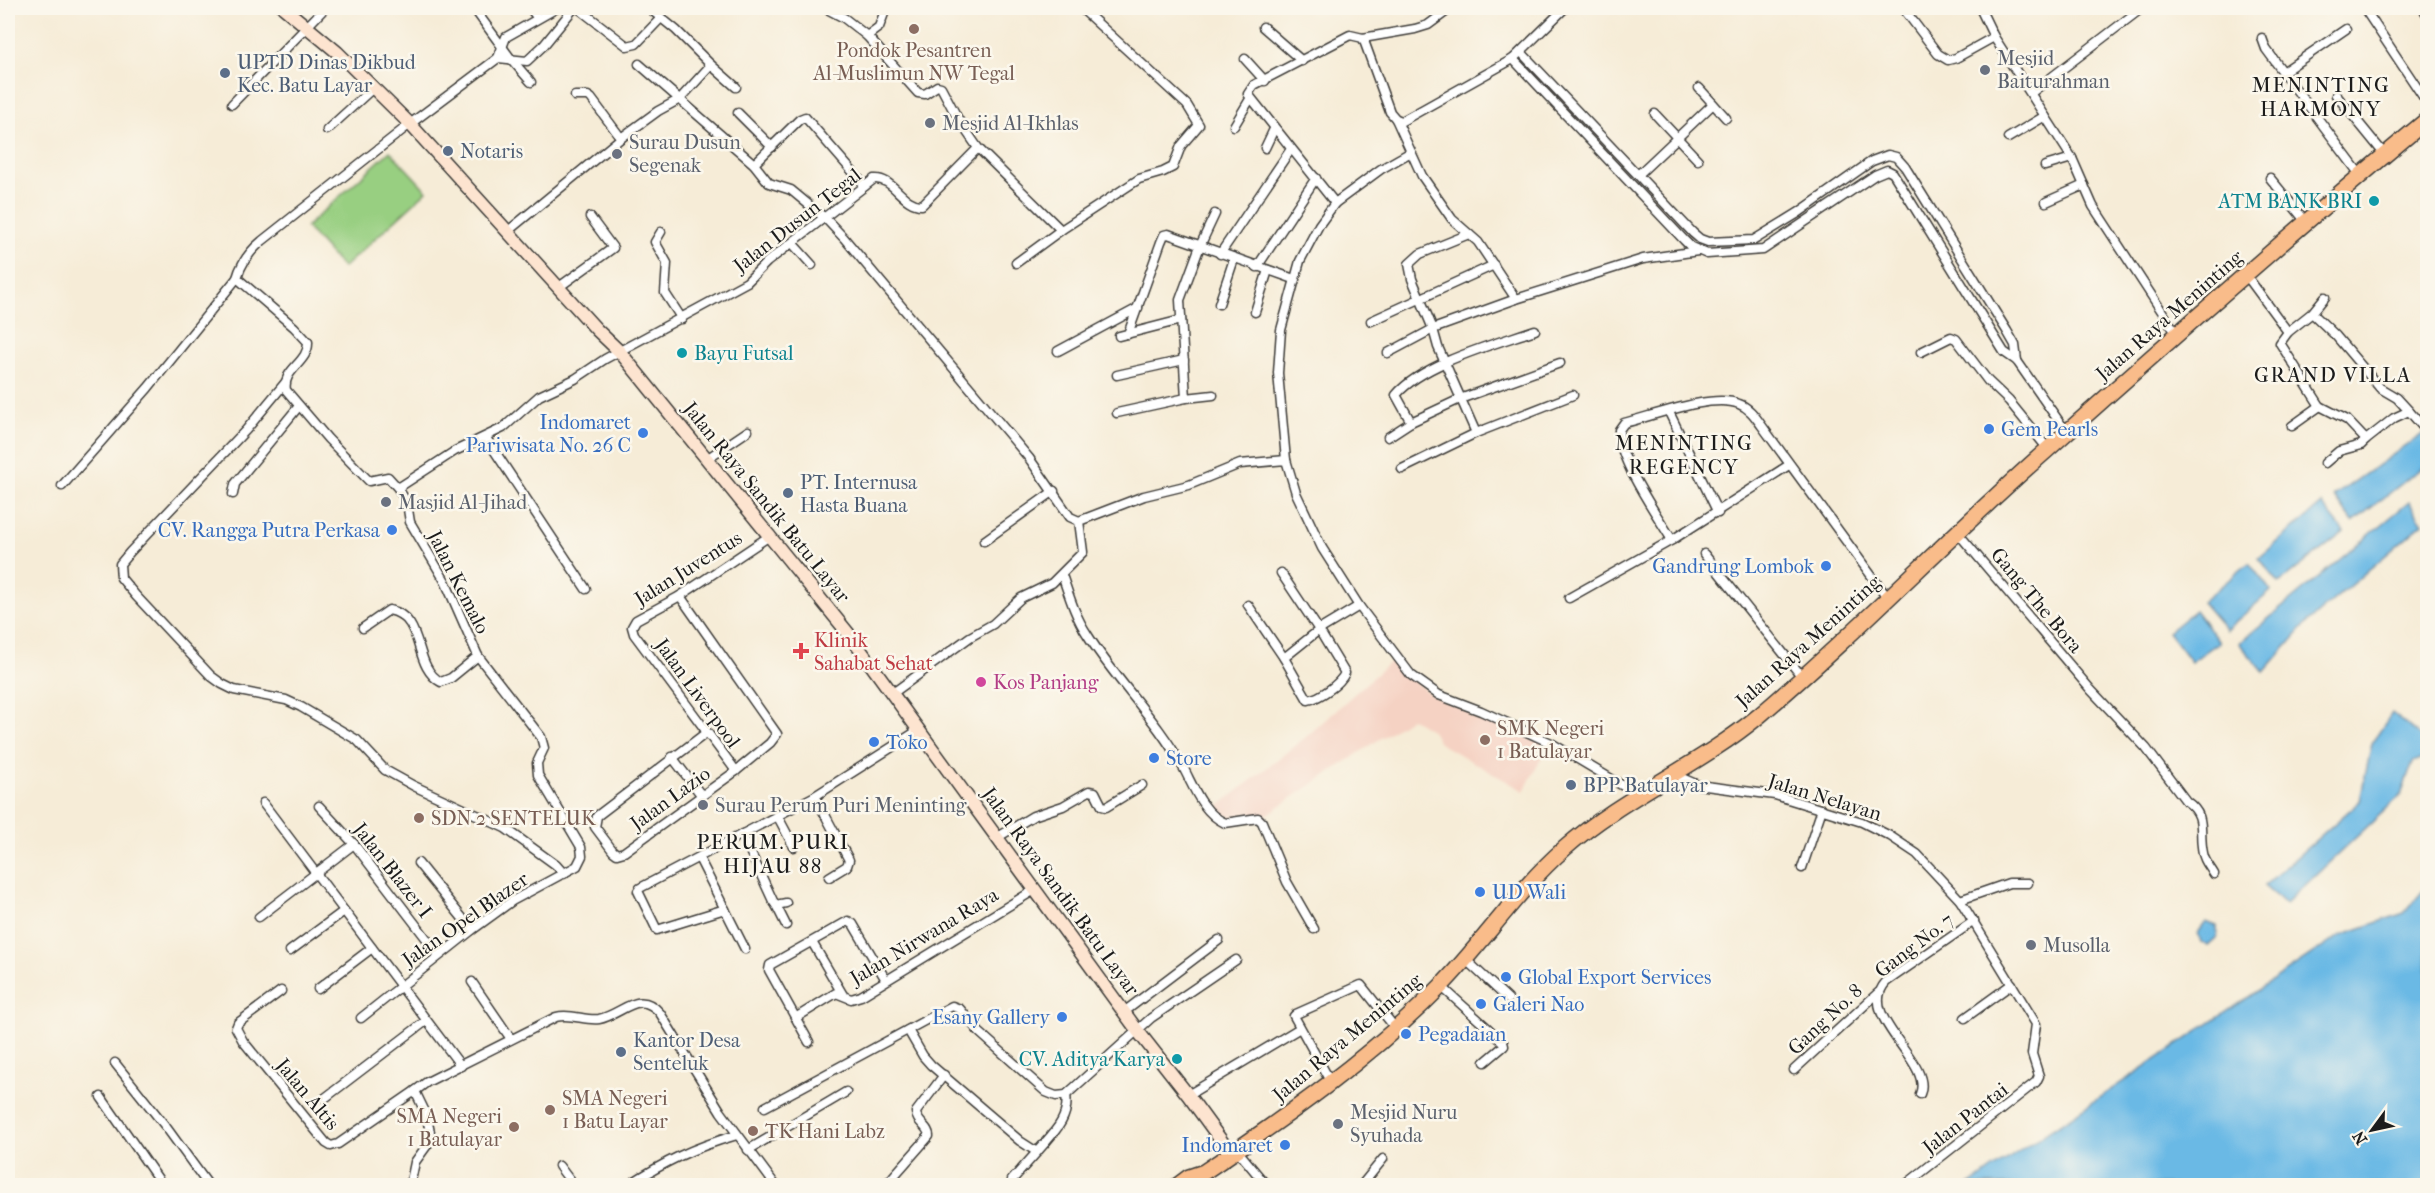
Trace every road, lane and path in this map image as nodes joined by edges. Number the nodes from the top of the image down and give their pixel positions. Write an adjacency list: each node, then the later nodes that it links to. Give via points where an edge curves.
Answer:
1 (284, 8): 21 (main road, Jalan Raya Sandik Batu Layar)
2 (325, 8): 21 (street)
3 (530, 8): 19 (street)
4 (557, 8): 19 (street)
5 (576, 8): 20 (street, via 627,46 638,43); 31 (street, via 527,61)
6 (649, 8): 20 (street)
7 (825, 8): 24 (street)
8 (886, 8): 24 (street, via 879,27)
9 (1081, 8): 92 (street, via 1187,105 1199,125 1181,146 1173,166 1139,179)
10 (1451, 8): 27 (street, via 1428,25)
11 (1565, 8): 29 (street)
12 (1903, 8): 25 (street, via 1938,54 1948,60)
13 (1980, 8): 25 (street)
14 (2142, 8): 43 (street)
15 (2364, 8): 50 (street)
16 (2423, 8): 18 (street)
17 (478, 14): 28 (street)
18 (2427, 16)
19 (537, 17): 28 (street, via 506,37)
20 (661, 18): 36 (street)
21 (305, 27): 41 (main road, Jalan Raya Sandik Batu Layar); 48 (street)
22 (1263, 27): 34 (street)
23 (2346, 29): 37 (street)
24 (867, 36): 67 (street, via 918,93 941,87)
25 (1994, 37): 43 (street)
26 (2262, 38): 37 (street)
27 (1363, 39): 34 (street, via 1350,35); 56 (street)
28 (501, 46): 30 (street); 31 (street)
29 (1521, 52): 33 (street); 53 (street)
30 (498, 58): 31 (street); 58 (street)
31 (511, 59): 39 (street)
32 (1245, 59): 38 (street)
33 (1513, 59): 56 (street, via 1406,119); 57 (street)
34 (1302, 61): 38 (street)
35 (639, 64): 46 (street)
36 (711, 65): 40 (street); 46 (street)
37 (2283, 72): 77 (street)
38 (1265, 81): 47 (street, via 1250,90)
39 (531, 82)
40 (736, 87)
41 (374, 88): 58 (main road, Jalan Raya Sandik Batu Layar); 62 (street)
42 (1700, 88): 49 (street)
43 (2031, 93): 54 (street)
44 (2336, 95): 71 (street)
45 (575, 96): 64 (street, via 591,98)
46 (680, 99): 64 (street); 74 (street)
47 (1250, 99): 59 (street); 61 (street)
48 (232, 104)
49 (1713, 104): 55 (street); 63 (street)
50 (2427, 104)
51 (738, 113): 66 (street)
52 (1654, 114): 63 (street)
53 (1582, 115): 57 (street); 76 (street)
54 (2045, 116): 65 (street); 72 (street)
55 (1726, 118)
56 (1396, 119): 70 (street)
57 (1575, 123): 85 (street)
58 (410, 124): 93 (main road, Jalan Raya Sandik Batu Layar); 109 (street, via 253,248)
59 (1234, 126)
60 (2425, 128): 71 (highway, Jalan Raya Meninting)
61 (1274, 129): 68 (street); 69 (street)
62 (327, 130)
63 (1676, 137): 73 (street); 76 (street)
64 (621, 138): 93 (street)
65 (2008, 138)
66 (772, 147): 74 (street); 81 (street, via 800,118 807,117)
67 (978, 148): 81 (street, Jalan Dusun Tegal, via 922,205 913,204 880,178); 92 (street)
68 (1265, 148)
69 (1291, 149): 78 (street); 101 (street)
70 (1411, 152): 84 (street); 95 (street, via 1422,176 1452,219)
71 (2385, 155): 77 (highway, Jalan Raya Meninting)
72 (2072, 158): 75 (street); 80 (street)
73 (1698, 160)
74 (754, 164): 89 (street, via 769,183 789,189)
75 (2045, 166)
76 (1639, 174): 82 (street)
77 (2361, 176): 91 (highway, Jalan Raya Meninting)
78 (1316, 178): 84 (street); 106 (street)
79 (2270, 178): 91 (street)
80 (2084, 185): 83 (street); 127 (street, via 2092,206)
81 (865, 186): 89 (street, Jalan Dusun Tegal)
82 (1665, 202): 85 (street); 86 (street, via 1693,233 1708,242 1754,240)
83 (2046, 202)
84 (1335, 203): 110 (street, via 1307,246)
85 (1656, 211): 99 (street)
86 (1798, 213): 90 (street); 97 (street, via 1872,161 1888,155 1905,167)
87 (1215, 214): 98 (street)
88 (590, 217): 111 (street, via 613,248)
89 (826, 219): 96 (street, Jalan Dusun Tegal); 166 (street)
90 (1804, 222): 99 (street, via 1763,250 1707,254); 100 (street, via 1887,170 1893,173)
91 (2307, 223): 108 (highway, Jalan Raya Meninting)
92 (1061, 230): 103 (street)
93 (508, 231): 111 (main road, Jalan Raya Sandik Batu Layar)
94 (661, 232): 119 (street, via 655,242 667,263 665,293)
95 (1469, 234): 105 (street); 113 (street, via 1420,254 1409,264)
96 (793, 243): 104 (street); 119 (street, Jalan Dusun Tegal, via 747,282)
97 (1954, 245): 100 (street); 128 (street)
98 (1200, 246): 101 (street); 116 (street, via 1164,236); 120 (street, via 1180,300)
99 (1698, 251): 114 (street, via 1643,259)
100 (1943, 253): 129 (street)
101 (1220, 254): 102 (street)
102 (1234, 259): 106 (street); 115 (street)
103 (1016, 263)
104 (812, 265)
105 (1494, 265): 113 (street); 114 (street)
106 (1257, 267): 107 (street)
107 (1268, 270): 110 (street); 117 (street)
108 (2246, 275): 124 (street); 127 (highway, Jalan Raya Meninting)
109 (237, 278): 139 (street, via 307,340 308,351); 164 (street)
110 (1294, 279): 160 (street, via 1281,330 1279,364)
111 (559, 287): 131 (main road, Jalan Raya Sandik Batu Layar)
112 (2325, 297): 118 (street)
113 (1420, 298): 121 (street); 122 (street)
114 (1516, 299): 122 (street)
115 (1218, 304)
116 (1138, 308): 125 (street); 130 (street)
117 (1255, 312)
118 (2312, 313): 124 (street); 146 (street, via 2380,388)
119 (682, 319): 131 (street, Jalan Dusun Tegal)
120 (1181, 320): 125 (street); 134 (street)
121 (1371, 321)
122 (1433, 329): 133 (street); 136 (street)
123 (1534, 330): 136 (street)
124 (2288, 332): 145 (street, via 2280,343)
125 (1128, 334): 126 (street)
126 (1119, 336)
127 (2178, 336): 154 (highway, Jalan Raya Meninting)
128 (2011, 339): 129 (street); 135 (street)
129 (2000, 345): 135 (street)
130 (1058, 351)
131 (620, 352): 156 (street, via 539,396 511,423); 159 (main road, Jalan Raya Sandik Batu Layar)
132 (1920, 352): 158 (street, via 1951,336 1956,339)
133 (1388, 353)
134 (1184, 360): 138 (street); 142 (street)
135 (2018, 361): 154 (street)
136 (1445, 363): 143 (street); 149 (street, via 1405,385 1396,395)
137 (1560, 363): 143 (street)
138 (1117, 375)
139 (285, 383): 144 (street); 212 (street, via 120,564 121,578 222,684 286,700 310,712 357,740 385,770 495,822)
140 (1213, 395): 142 (street)
141 (1573, 395): 153 (street)
142 (1186, 398): 148 (street)
143 (1460, 399): 149 (street); 153 (street)
144 (299, 406): 165 (street, via 369,481 388,477); 167 (street, via 235,484)
145 (2320, 406): 150 (street); 157 (street, via 2347,420)
146 (2409, 411): 151 (street); 157 (street)
147 (1669, 412): 162 (street, via 1703,402 1739,404 1750,411); 168 (street); 172 (street, via 1624,423 1618,438)
148 (1117, 413)
149 (1411, 423): 155 (street)
150 (2292, 426)
151 (2422, 426)
152 (748, 431): 159 (street)
153 (1476, 433): 163 (street)
154 (2067, 433): 158 (highway, Jalan Raya Meninting)
155 (1388, 437)
156 (486, 438): 165 (street, via 455,451); 177 (street)
157 (2366, 440): 161 (street, via 2339,451)
158 (2048, 449): 170 (highway, Jalan Raya Meninting)
159 (708, 458): 171 (main road, Jalan Raya Sandik Batu Layar)
160 (1286, 460): 169 (street, via 1240,464 1190,485 1144,496); 182 (street, via 1313,530)
161 (2325, 463)
162 (1789, 465): 168 (street); 179 (street)
163 (1402, 469)
164 (62, 486)
165 (398, 488): 186 (street, Jalan Kemalo, via 407,503 410,522 445,581)
166 (1054, 491): 169 (street, via 1070,517); 173 (street)
167 (232, 494)
168 (1718, 513): 172 (street)
169 (1079, 521): 176 (street, via 1083,552)
170 (1957, 532): 179 (highway, Jalan Raya Meninting); 213 (street, Gang The Bora, via 2198,811 2202,851)
171 (771, 535): 178 (street, Jalan Juventus); 189 (main road, Jalan Raya Sandik Batu Layar)
172 (1672, 540): 180 (street)
173 (984, 541)
174 (1704, 555): 188 (street)
175 (1281, 573): 184 (street)
176 (1062, 575): 189 (street, via 1021,598 993,624); 225 (street, via 1087,635 1161,730 1203,804 1225,823 1258,818 1263,822 1283,874)
177 (586, 590)
178 (680, 596): 185 (street, Jalan Juventus, via 635,621); 193 (street, Jalan Lazio, via 776,731 776,737)
179 (1887, 597): 188 (highway, Jalan Raya Meninting)
180 (1569, 598)
181 (1248, 606): 187 (street)
182 (1359, 606): 184 (street); 198 (street, via 1402,666 1427,688 1551,743)
183 (363, 628): 186 (street, via 389,610 404,616 434,677 441,682)
184 (1319, 630): 187 (street); 187 (street, via 1345,673 1342,680 1308,700)
185 (635, 635): 191 (street, Jalan Liverpool)
186 (478, 656): 207 (street, Jalan Kemalo, via 541,737 544,748 536,766 539,780)
187 (1284, 658)
188 (1803, 678): 194 (highway, Jalan Raya Meninting, via 1755,719)
189 (894, 693): 190 (main road, Jalan Raya Sandik Batu Layar)
190 (919, 730): 197 (street); 204 (main road, Jalan Raya Sandik Batu Layar)
191 (706, 733): 192 (street); 193 (street, Jalan Liverpool)
192 (672, 757): 196 (street); 196 (street, Jalan Lazio, via 599,814 597,830 613,851 624,852)
193 (736, 771): 196 (street, Jalan Lazio)
194 (1675, 775): 198 (highway, Jalan Raya Meninting); 201 (street, Jalan Nelayan, via 1698,785 1775,795)
195 (1142, 785): 204 (street, via 1106,807 1095,792 1089,791)
196 (702, 796)
197 (815, 796): 202 (street); 214 (street, via 849,860 847,866)
198 (1640, 796): 233 (highway, Jalan Raya Meninting, via 1564,849 1504,911)
199 (263, 803): 211 (street)
200 (319, 806): 205 (street, Jalan Blazer I)
201 (1822, 809): 210 (street); 217 (street, Jalan Nelayan, via 1890,836 1917,854)
202 (777, 815): 203 (street); 206 (street)
203 (742, 834): 208 (street); 219 (street)
204 (998, 837): 216 (main road, Jalan Raya Sandik Batu Layar)
205 (354, 844): 211 (street); 232 (street, Jalan Blazer I)
206 (794, 847)
207 (581, 848): 212 (street, Jalan Opel Blazer, via 577,866)
208 (699, 858): 220 (street); 220 (street, via 639,889 654,927 660,930)
209 (418, 863): 226 (street)
210 (1802, 868)
211 (317, 873): 221 (street); 222 (street)
212 (564, 873): 226 (street, Jalan Opel Blazer, via 512,901)
213 (2214, 874)
214 (829, 877)
215 (2028, 883): 217 (street, via 2009,884)
216 (1036, 889): 235 (street, Jalan Nirwana Raya); 245 (main road, Jalan Raya Sandik Batu Layar)
217 (1960, 900): 223 (street, Jalan Nelayan)
218 (786, 903): 219 (street)
219 (776, 905): 224 (street)
220 (725, 909): 230 (street)
221 (344, 911): 229 (street); 231 (street)
222 (259, 917)
223 (1974, 921): 237 (street, Jalan Nelayan); 242 (street, Gang No. 7, via 1886,982)
224 (786, 925)
225 (1314, 929)
226 (472, 930): 232 (street, Jalan Opel Blazer)
227 (1219, 940): 245 (street)
228 (812, 942): 235 (street, via 848,921); 243 (street); 246 (street, via 769,968)
229 (372, 948): 238 (street); 240 (street)
230 (745, 949)
231 (290, 951)
232 (439, 956): 238 (street, Jalan Opel Blazer)
233 (1465, 959): 239 (highway, Jalan Raya Meninting); 244 (street)
234 (1236, 960): 253 (street)
235 (886, 980): 243 (street, Jalan Nirwana Raya, via 858,997)
236 (472, 982): 254 (street)
237 (2012, 984): 248 (street); 260 (street, Jalan Nelayan, via 2036,1024 2032,1054)
238 (400, 985): 247 (street, Jalan Opel Blazer); 249 (street)
239 (1440, 986): 251 (highway, Jalan Raya Meninting); 256 (street, via 1503,1042 1504,1046)
240 (318, 989)
241 (281, 991): 263 (street, Jalan Altis, via 236,1028 326,1143 338,1144)
242 (1878, 993): 259 (street, Gang No. 8); 265 (street, Gang No. 7, via 1879,1010 1922,1080)
243 (843, 995): 246 (street, Jalan Nirwana Raya, via 836,993)
244 (1508, 999)
245 (1124, 1012): 253 (main road, Jalan Raya Sandik Batu Layar)
246 (796, 1017): 255 (street)
247 (361, 1018)
248 (1965, 1018)
249 (426, 1021): 258 (street); 269 (street)
250 (1300, 1028): 251 (street, via 1294,1016 1361,985); 262 (street); 267 (street)
251 (1396, 1029): 262 (highway, Jalan Raya Meninting)
252 (908, 1030): 261 (street, via 923,1056); 266 (street, via 946,1008 956,1007 1046,1092); 270 (street)
253 (1137, 1030): 266 (street); 267 (main road, Jalan Raya Sandik Batu Layar)
254 (511, 1039): 258 (street); 271 (street, via 562,1015 599,1019 633,1003 651,1005 660,1013)
255 (809, 1042)
256 (1485, 1062)
257 (115, 1063): 280 (street)
258 (461, 1066): 263 (street)
259 (1794, 1071)
260 (2038, 1073): 290 (street, Jalan Pantai, via 2034,1086)
261 (944, 1075): 273 (street); 285 (street, via 916,1112 928,1136)
262 (1330, 1081): 274 (highway, Jalan Raya Meninting)
263 (415, 1091): 281 (street, via 430,1132 428,1144 415,1162)
264 (846, 1092): 272 (street)
265 (1920, 1094)
266 (1066, 1095): 273 (street, via 1063,1121)
267 (1188, 1095): 274 (main road, Jalan Raya Sandik Batu Layar)
268 (101, 1097): 279 (street)
269 (325, 1098)
270 (765, 1107)
271 (737, 1135): 272 (street); 283 (street, via 686,1152)
272 (748, 1149): 284 (street)
273 (1037, 1152): 278 (street)
274 (1234, 1152): 277 (highway, Jalan Raya Meninting); 288 (street)
275 (1383, 1160): 289 (street)
276 (559, 1166): 282 (street)
277 (1204, 1172): 286 (highway, Jalan Raya Meninting); 287 (highway, Jalan Raya Meninting)
278 (1012, 1180)
279 (160, 1184)
280 (209, 1185)
281 (410, 1185)
282 (574, 1185)
283 (629, 1185)
284 (776, 1185)
285 (885, 1185)
286 (1177, 1185)
287 (1192, 1185)
288 (1267, 1185)
289 (1361, 1185)
290 (1904, 1185)

